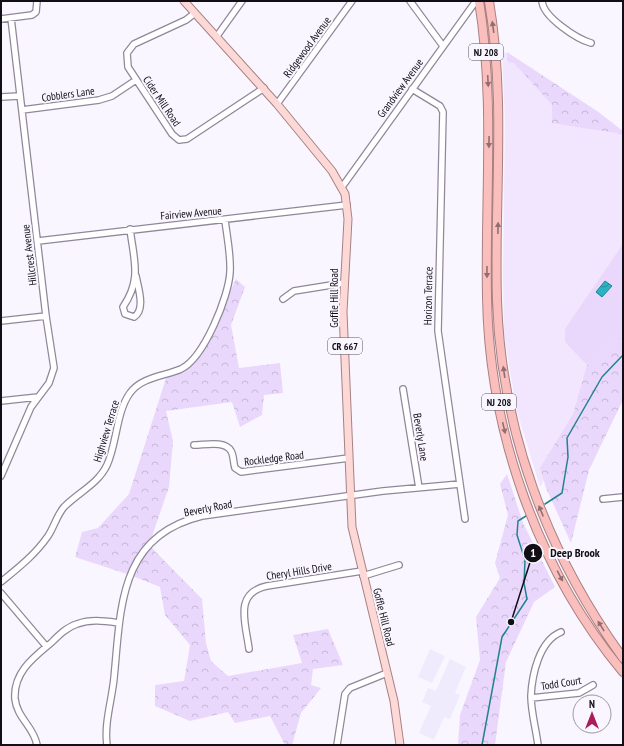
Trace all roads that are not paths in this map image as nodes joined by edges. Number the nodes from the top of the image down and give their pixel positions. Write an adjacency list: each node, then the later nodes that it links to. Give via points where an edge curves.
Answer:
1 (37, 1): 11 (street, via 38,8 34,14)
2 (184, 1): 10 (main road, Goffle Hill Road / CR 667)
3 (242, 1): 13 (street)
4 (352, 1): 21 (street, Ridgewood Avenue)
5 (410, 1): 15 (street)
6 (476, 1): 15 (street, Grandview Avenue)
7 (479, 1): 54 (highway, NJ 208, one-way to 54, via 486,48 489,103 488,317 493,371 503,424 524,494 552,561 586,622)
8 (490, 1): 53 (highway, NJ 208, one-way to 8, via 583,597 554,541 527,473 510,405 498,310 500,101)
9 (542, 1): 14 (street, via 543,8 552,17 576,37)
10 (195, 13): 13 (main road, Goffle Hill Road / CR 667); 16 (street, Cider Mill Road, via 186,20 132,46 127,53 127,63)
11 (11, 18): 12 (street); 19 (street, Hillcrest Avenue)
12 (1, 19)
13 (217, 36): 17 (main road, Goffle Hill Road / CR 667)
14 (591, 43)
15 (443, 46): 18 (street, Grandview Avenue)
16 (136, 80): 17 (street, Cider Mill Road, via 172,134 183,140 190,138); 22 (street, Cobblers Lane, via 112,96 99,100)
17 (264, 88): 21 (main road, Goffle Hill Road / CR 667)
18 (412, 88): 23 (street, Grandview Avenue); 39 (street, Horizon Terrace, via 440,106 443,112 438,331)
19 (20, 96): 20 (street); 22 (street, Hillcrest Avenue)
20 (1, 98)
21 (277, 104): 23 (main road, Goffle Hill Road / CR 667)
22 (22, 110): 27 (street, Hillcrest Avenue)
23 (342, 187): 24 (main road, Goffle Hill Road / CR 667)
24 (347, 205): 25 (street, Fairview Avenue); 29 (main road, Goffle Hill Road / CR 667)
25 (224, 220): 26 (street, Fairview Avenue); 47 (street, Highview Terrace, via 230,266 229,282 202,349 182,368 144,382 131,391 103,473 64,507 38,550)
26 (130, 229): 27 (street, Fairview Avenue); 28 (street)
27 (38, 242): 31 (street, Hillcrest Avenue)
28 (136, 276): 28 (street, via 133,289 123,307 125,314 134,316 140,311)
29 (344, 284): 30 (street, via 294,291); 37 (main road, Goffle Hill Road / CR 667)
30 (283, 299)
31 (46, 316): 32 (street); 34 (street, Hillcrest Avenue, via 54,368 49,383)
32 (1, 321)
33 (403, 389): 40 (street, Beverly Lane)
34 (38, 397): 35 (street); 38 (street, Hillcrest Avenue, via 31,407)
35 (1, 401)
36 (194, 446): 37 (street, Rockledge Road, via 220,444 227,447 232,453 235,468 241,472)
37 (349, 458): 41 (main road, Goffle Hill Road / CR 667)
38 (1, 476)
39 (460, 484): 40 (street, Beverly Road); 44 (street, Horizon Terrace)
40 (419, 488): 41 (street, Beverly Road)
41 (351, 496): 46 (main road, Goffle Hill Road / CR 667, via 352,526); 49 (street, Beverly Road, via 202,516 176,525 154,540 138,559 126,586)
42 (623, 497): 43 (street)
43 (603, 499)
44 (465, 519)
45 (399, 564): 46 (street)
46 (362, 574): 52 (street, Cheryl Hills Drive, via 253,590 244,607); 55 (main road, Goffle Hill Road / CR 667)
47 (1, 582)
48 (1, 593): 51 (street)
49 (119, 623): 51 (street, via 94,620 75,624); 59 (street, Beverly Road, via 112,699 107,723)
50 (561, 632): 57 (street, via 554,635 542,652 534,674)
51 (46, 646): 58 (street, via 24,667 15,692 19,714 32,732)
52 (249, 649)
53 (623, 658)
54 (623, 672)
55 (387, 673): 60 (street, via 350,688 345,694); 61 (main road, Goffle Hill Road / CR 667)
56 (593, 685): 57 (street, Todd Court, via 579,693)
57 (531, 698): 62 (street)
58 (37, 745)
59 (107, 745)
60 (336, 745)
61 (400, 745)
62 (538, 745)

